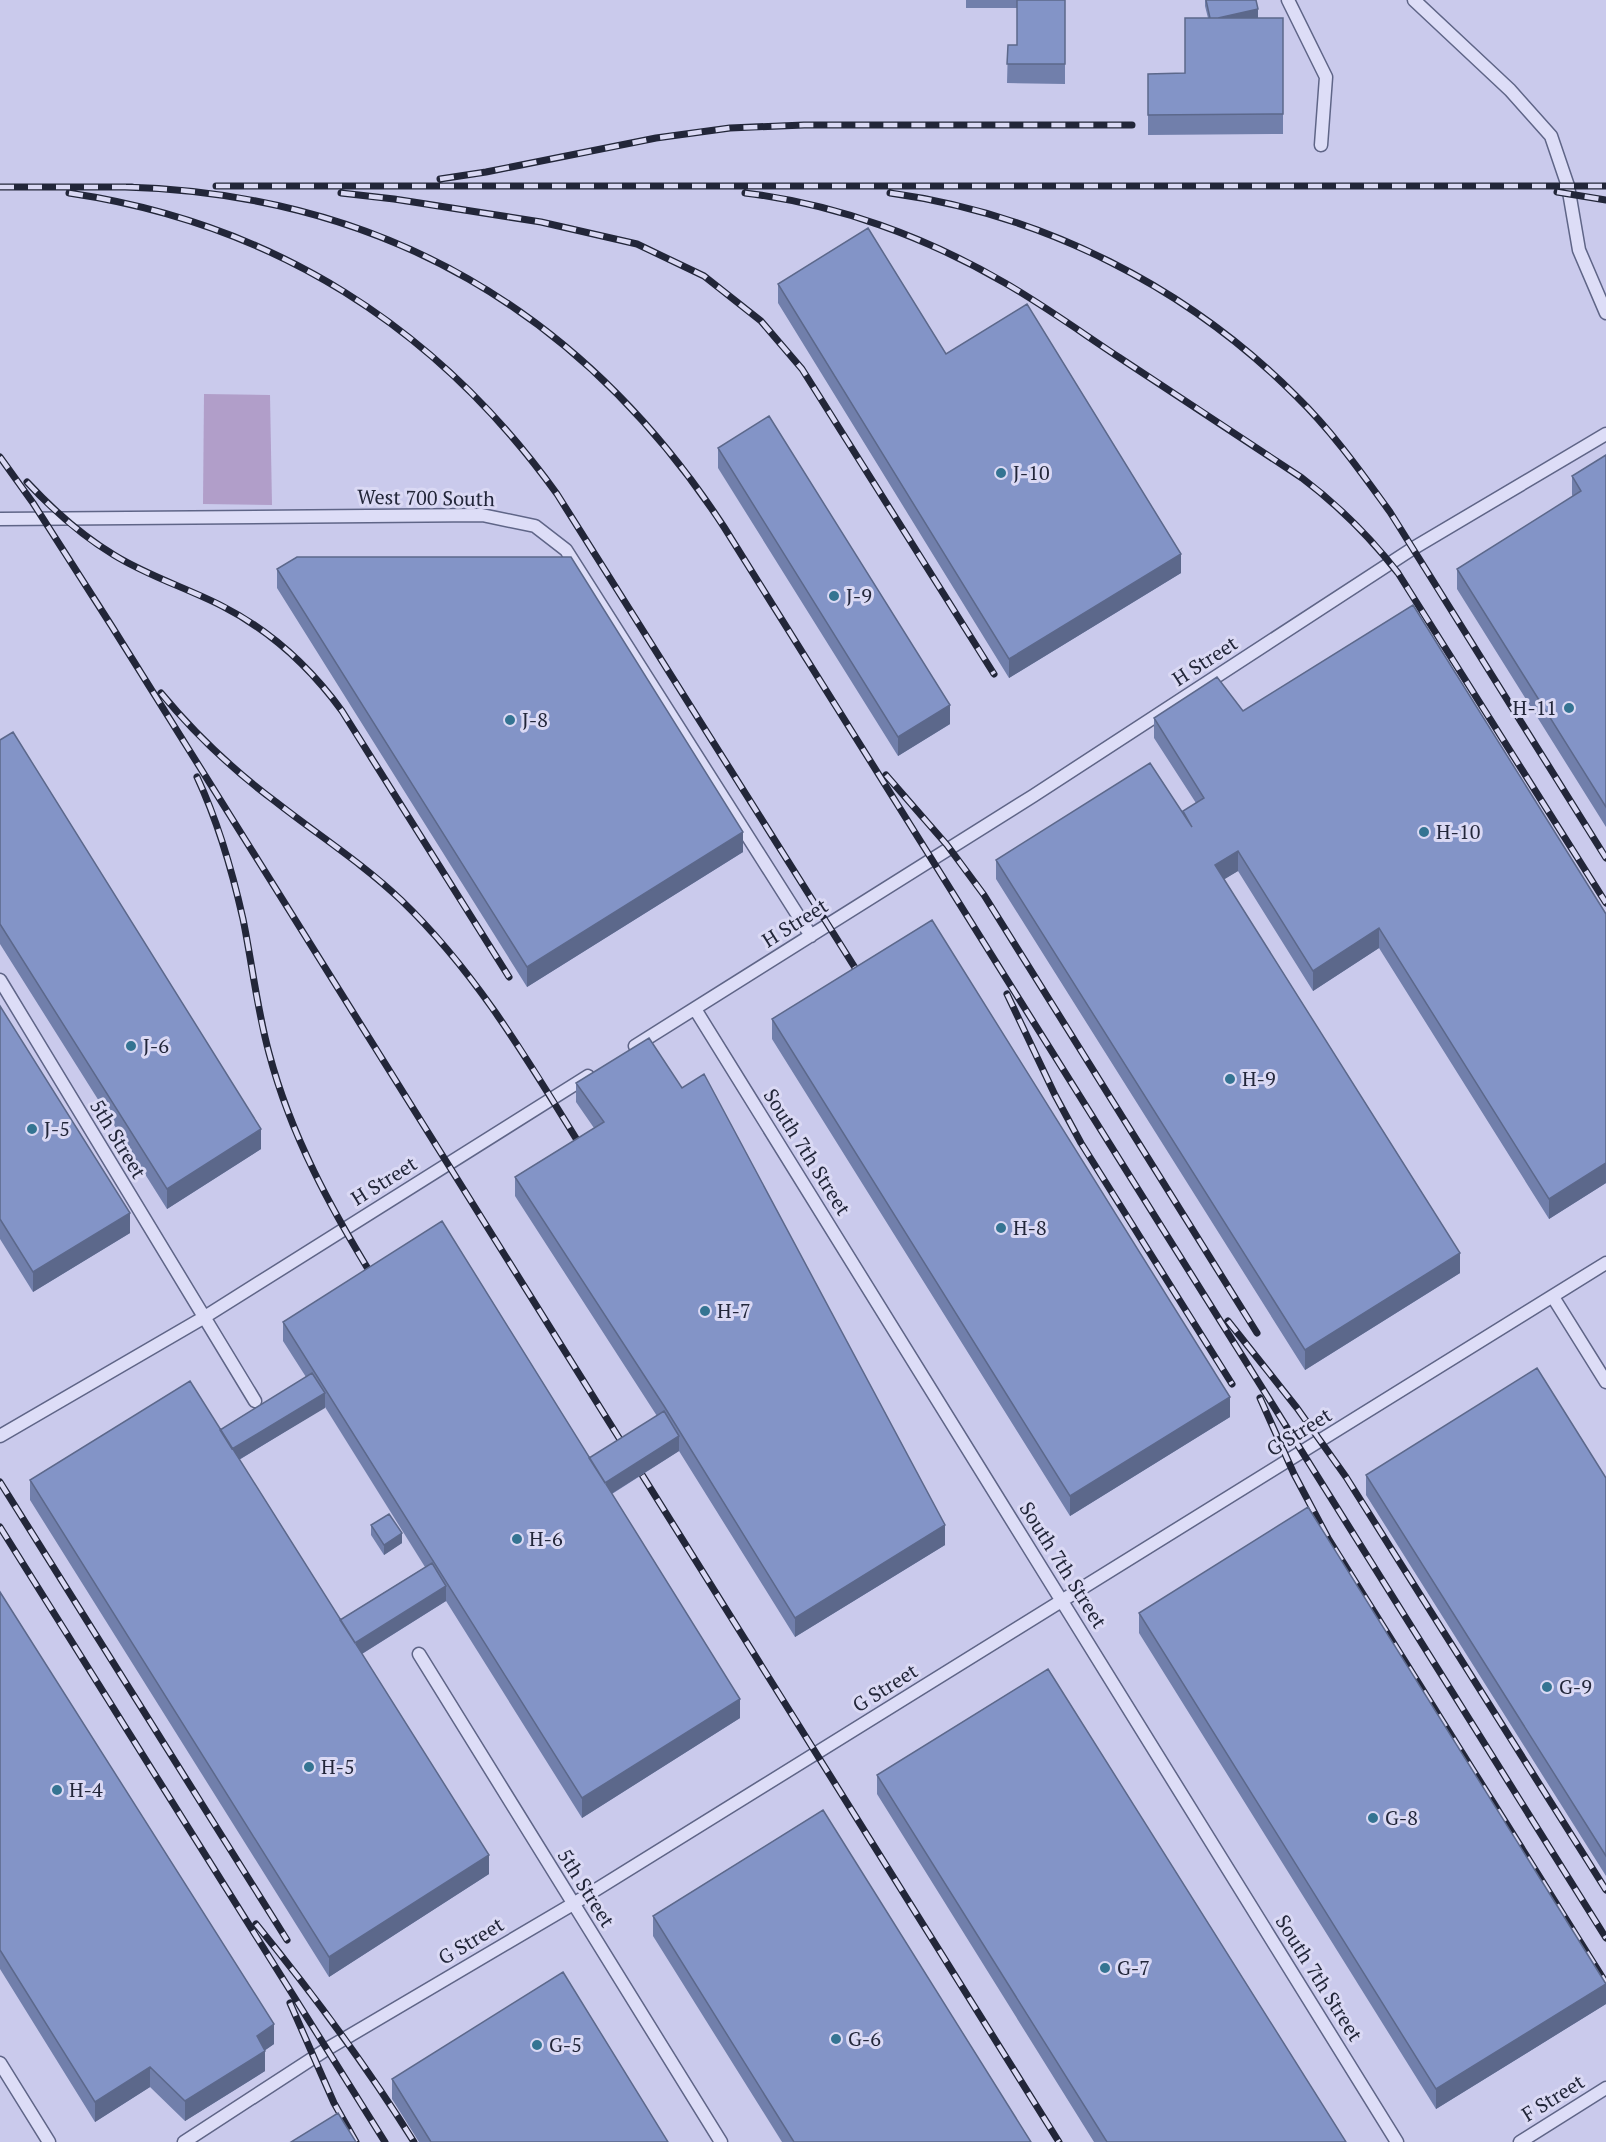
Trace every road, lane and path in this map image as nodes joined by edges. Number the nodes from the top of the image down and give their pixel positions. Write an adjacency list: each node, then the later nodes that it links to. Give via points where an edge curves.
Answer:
1 (1288, 0): 3 (lane, via 1326,77)
2 (1414, 0): 4 (lane, via 1510,90 1551,136 1568,186 1579,249)
3 (1321, 145)
4 (1606, 312)
5 (1606, 434): 7 (lane, H Street, via 1412,549)
6 (0, 519): 7 (lane, West 700 South, via 482,515 534,526 566,550)
7 (811, 936): 9 (lane, H Street)
8 (0, 980): 14 (lane, 5th Street)
9 (695, 1009): 10 (lane, H Street); 18 (lane, South 7th Street)
10 (628, 1051)
11 (599, 1069): 14 (lane, H Street)
12 (1606, 1263): 13 (lane, G Street)
13 (1553, 1297): 15 (lane); 18 (lane, G Street)
14 (203, 1318): 16 (lane, 5th Street); 17 (lane, H Street)
15 (1606, 1382)
16 (255, 1401)
17 (0, 1436)
18 (1062, 1601): 20 (lane, G Street); 26 (lane, South 7th Street)
19 (419, 1654): 20 (lane, 5th Street)
20 (573, 1904): 24 (lane, G Street, via 327,2049); 25 (lane, 5th Street)
21 (0, 2063): 23 (lane)
22 (1606, 2088): 27 (lane, F Street)
23 (49, 2142)
24 (183, 2142)
25 (721, 2142)
26 (1397, 2142)
27 (1520, 2142)

